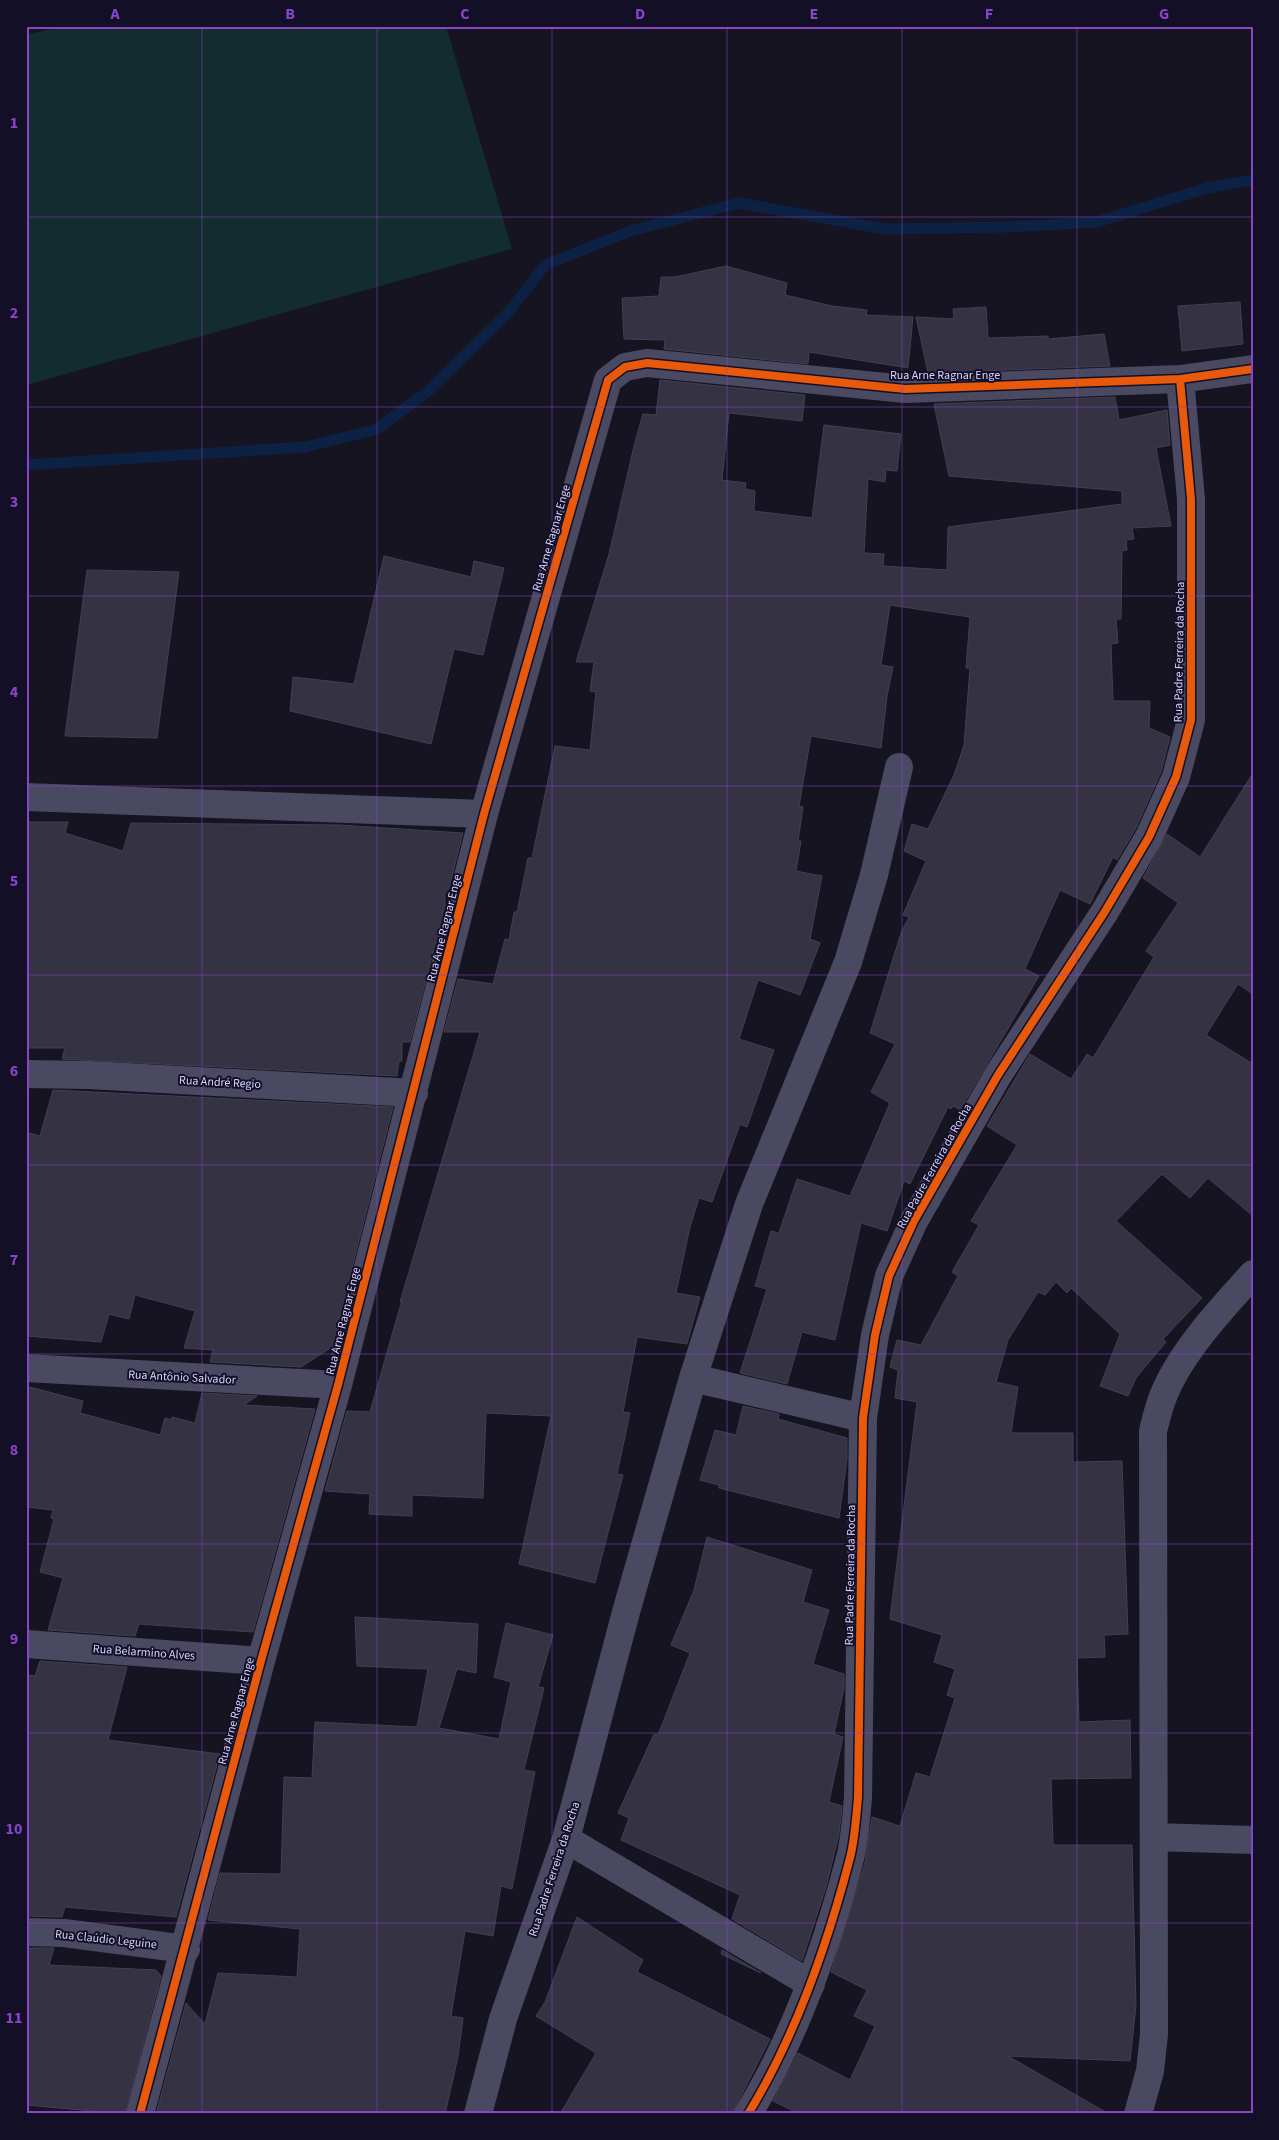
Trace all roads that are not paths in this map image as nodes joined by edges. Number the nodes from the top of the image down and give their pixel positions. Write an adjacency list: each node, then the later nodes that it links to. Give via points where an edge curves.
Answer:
1 (1253, 369): 2 (street, Rua Arne Ragnar Enge)
2 (1180, 379): 5 (street, Rua Arne Ragnar Enge, via 905,389 647,363 625,367 608,380); 12 (street, Rua Padre Ferreira da Rocha, via 1191,499 1191,720 1176,777 1139,854 998,1075 914,1221 889,1276 874,1335)
3 (898, 767): 10 (street, Rua Padre Ferreira da Rocha, via 874,875 848,962 749,1204)
4 (26, 797): 5 (street)
5 (484, 814): 7 (street, Rua Arne Ragnar Enge)
6 (26, 1074): 7 (street, Rua André Regio)
7 (414, 1093): 11 (street, Rua Arne Ragnar Enge)
8 (1253, 1274): 15 (street, via 1180,1364 1163,1395 1153,1432)
9 (26, 1368): 11 (street, Rua Antônio Salvador)
10 (693, 1378): 12 (street); 16 (street, Rua Padre Ferreira da Rocha)
11 (338, 1385): 14 (street, Rua Arne Ragnar Enge)
12 (863, 1418): 20 (street, Rua Padre Ferreira da Rocha, via 858,1798 850,1857)
13 (26, 1644): 14 (street, Rua Belarmino Alves)
14 (261, 1661): 19 (street, Rua Arne Ragnar Enge)
15 (1154, 1837): 17 (street); 24 (street, via 1154,2034 1150,2071)
16 (566, 1839): 20 (street); 22 (street, Rua Padre Ferreira da Rocha, via 503,2020)
17 (1253, 1840)
18 (26, 1932): 19 (street, Rua Claúdio Leguine, via 64,1933)
19 (186, 1948): 21 (street, Rua Arne Ragnar Enge)
20 (810, 1984): 23 (street, Rua Padre Ferreira da Rocha, via 770,2080)
21 (140, 2114)
22 (478, 2114)
23 (748, 2114)
24 (1138, 2114)

